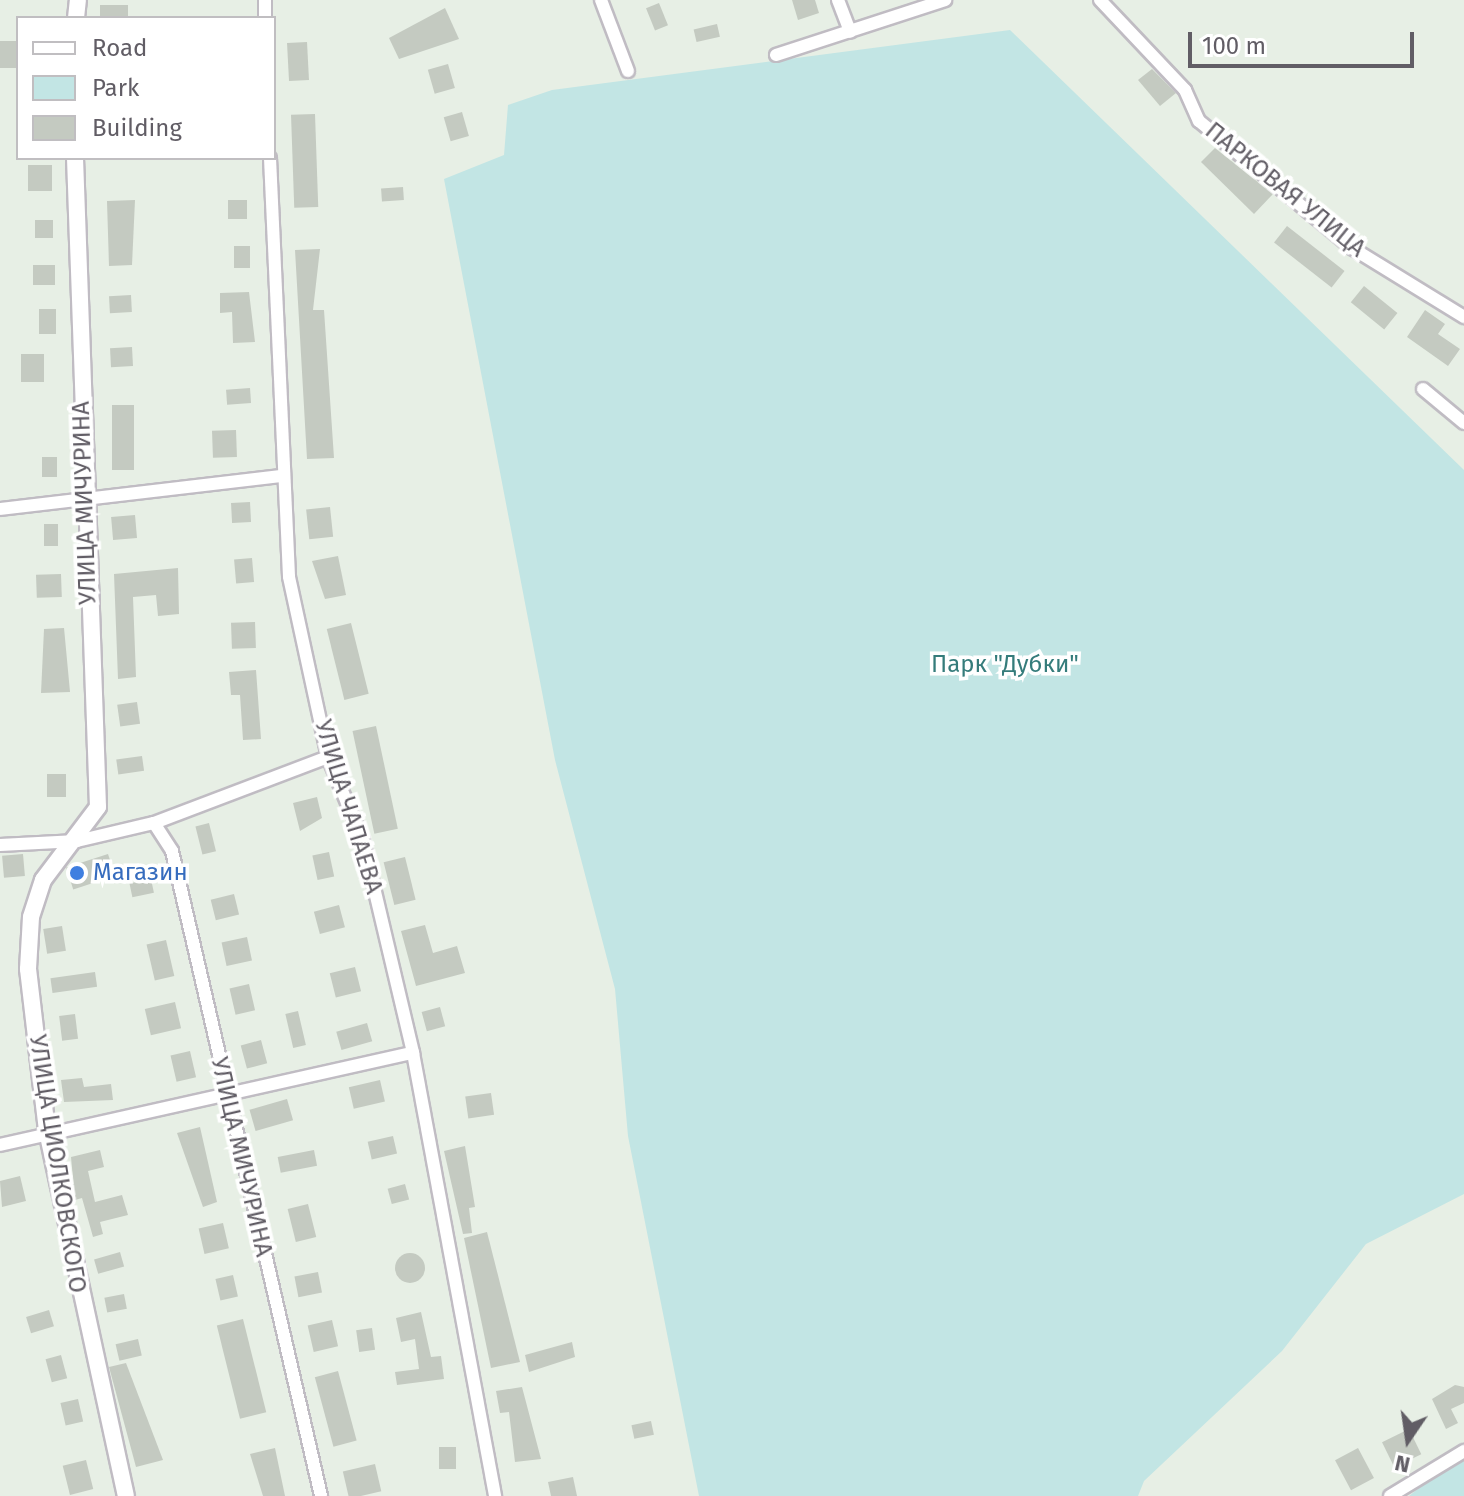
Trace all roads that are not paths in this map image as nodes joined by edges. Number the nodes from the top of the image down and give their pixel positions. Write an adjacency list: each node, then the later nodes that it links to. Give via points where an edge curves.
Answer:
1 (601, 0): 7 (street)
2 (838, 0): 5 (street)
3 (945, 0): 5 (street)
4 (1100, 0): 10 (street, ПАРКОВАЯ УЛИЦА, via 1185,90 1199,121 1352,248)
5 (850, 32): 6 (street)
6 (776, 55)
7 (628, 71)
8 (75, 160): 14 (street, УЛИЦА МИЧУРИНА)
9 (270, 160): 13 (street, УЛИЦА ЧАПАЕВА)
10 (1464, 317)
11 (1423, 389): 12 (street)
12 (1464, 423)
13 (279, 476): 14 (street); 16 (street, УЛИЦА ЧАПАЕВА, via 289,577)
14 (84, 498): 15 (street); 18 (street, УЛИЦА МИЧУРИНА, via 98,807)
15 (0, 509)
16 (328, 757): 17 (street); 20 (street, УЛИЦА ЧАПАЕВА, via 363,841)
17 (154, 823): 18 (street); 21 (street, УЛИЦА МИЧУРИНА, via 172,851)
18 (77, 841): 19 (street); 22 (street, УЛИЦА ЦИОЛКОВСКОГО, via 43,880 31,917 28,969)
19 (0, 845)
20 (413, 1053): 21 (street); 27 (street, УЛИЦА ЧАПАЕВА)
21 (225, 1093): 22 (street); 26 (street, УЛИЦА МИЧУРИНА)
22 (47, 1131): 23 (street); 25 (street, УЛИЦА ЦИОЛКОВСКОГО)
23 (0, 1145)
24 (1464, 1451): 28 (street)
25 (126, 1496)
26 (321, 1496)
27 (495, 1496)
28 (1390, 1496)

